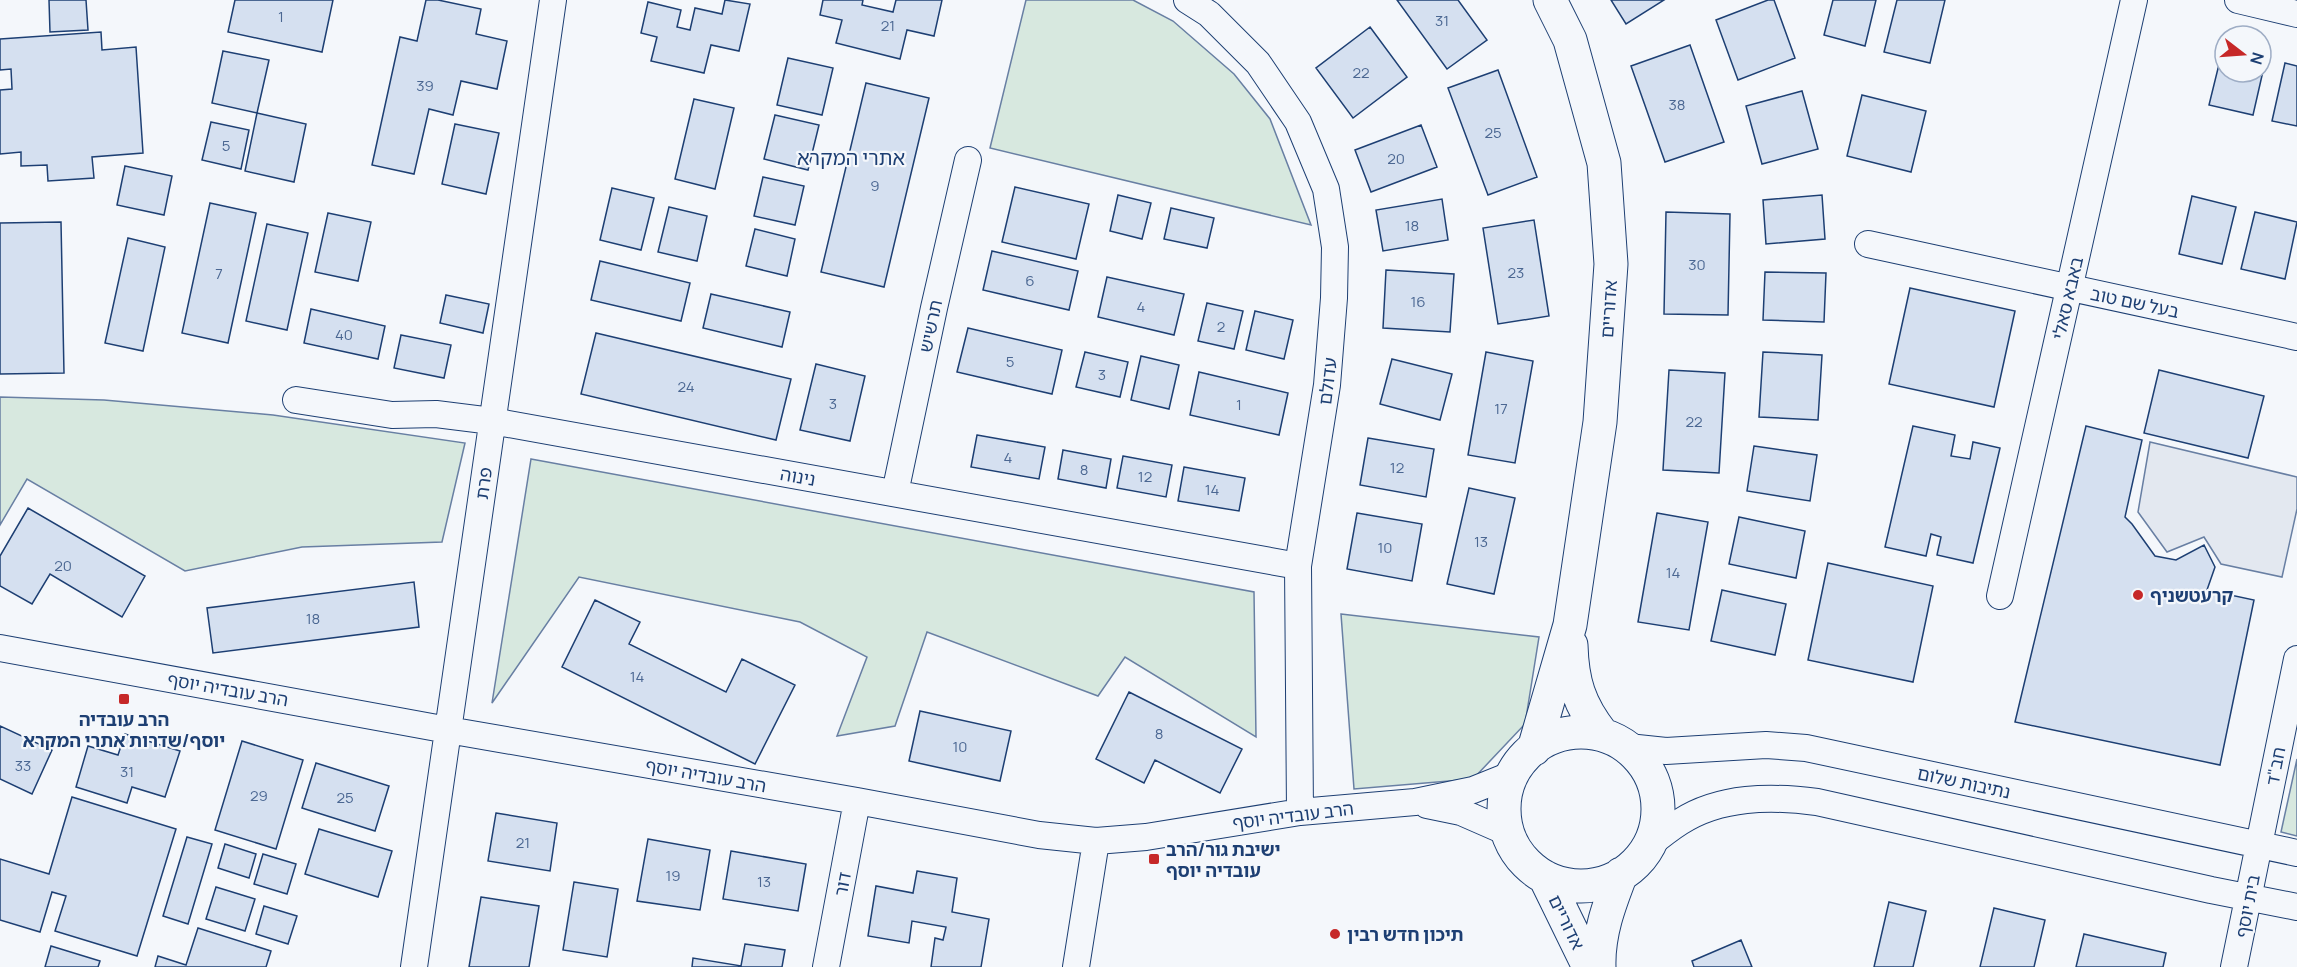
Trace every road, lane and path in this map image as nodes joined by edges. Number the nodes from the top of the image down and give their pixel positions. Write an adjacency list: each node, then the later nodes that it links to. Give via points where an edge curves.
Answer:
1 (553, 0): 12 (street, פרת)
2 (1187, 0): 14 (street, עדולם, via 1209,15 1258,63 1298,122 1326,189 1335,247 1334,298 1327,385)
3 (1550, 0): 16 (street, אדוריים, via 1570,40 1604,163 1611,264 1600,422)
4 (2134, 0): 9 (street, באבא סאלי)
5 (2238, 0): 6 (street)
6 (2297, 14)
7 (968, 160): 13 (street, תרשיש)
8 (1868, 244): 9 (street, בעל שם טוב)
9 (2069, 288): 10 (street, בעל שם טוב); 15 (street, באבא סאלי)
10 (2297, 337)
11 (296, 400): 12 (street, נינוה, via 392,415 436,414)
12 (492, 421): 13 (street, נינוה); 19 (street, פרת)
13 (895, 494): 14 (street, נינוה)
14 (1298, 566): 25 (street, עדולם)
15 (2000, 596)
16 (1570, 625): 20 (street, אדוריים, via 1571,664 1587,716); 21 (street, אדוריים)
17 (0, 648): 19 (street, הרב עובדיה יוסף)
18 (2297, 658): 29 (street, חב"ד)
19 (448, 730): 23 (street, הרב עובדיה יוסף); 35 (street, פרת)
20 (1615, 741): 21 (street, via 1584,732 1566,733); 28 (street, via 1644,764 1655,786 1658,813); 29 (street, נתיבות שלום, via 1666,751 1766,745 1806,748)
21 (1533, 749): 22 (street)
22 (1513, 774): 24 (street, הרב עובדיה יוסף, via 1473,790); 26 (street, via 1505,803)
23 (857, 801): 27 (street, הרב עובדיה יוסף, via 1039,835); 36 (street, דור)
24 (1415, 802): 25 (street, הרב עובדיה יוסף); 26 (street, הרב עובדיה יוסף, via 1461,812)
25 (1300, 812): 27 (street, הרב עובדיה יוסף, via 1146,837)
26 (1509, 833): 32 (street, via 1523,859)
27 (1096, 841): 37 (street)
28 (1650, 845): 31 (street); 33 (street, via 1680,821 1705,810 1764,798 1790,798)
29 (2259, 845): 30 (street, נתיבות שלום); 33 (street, בית יוסף)
30 (2297, 853)
31 (1621, 874): 32 (street, via 1603,883 1583,886); 39 (street, אדוריים, via 1602,926)
32 (1545, 877): 38 (street, אדוריים)
33 (2248, 898): 34 (street); 40 (street, בית יוסף)
34 (2297, 907)
35 (414, 967)
36 (826, 967)
37 (1076, 967)
38 (1589, 967)
39 (1599, 967)
40 (2234, 967)

